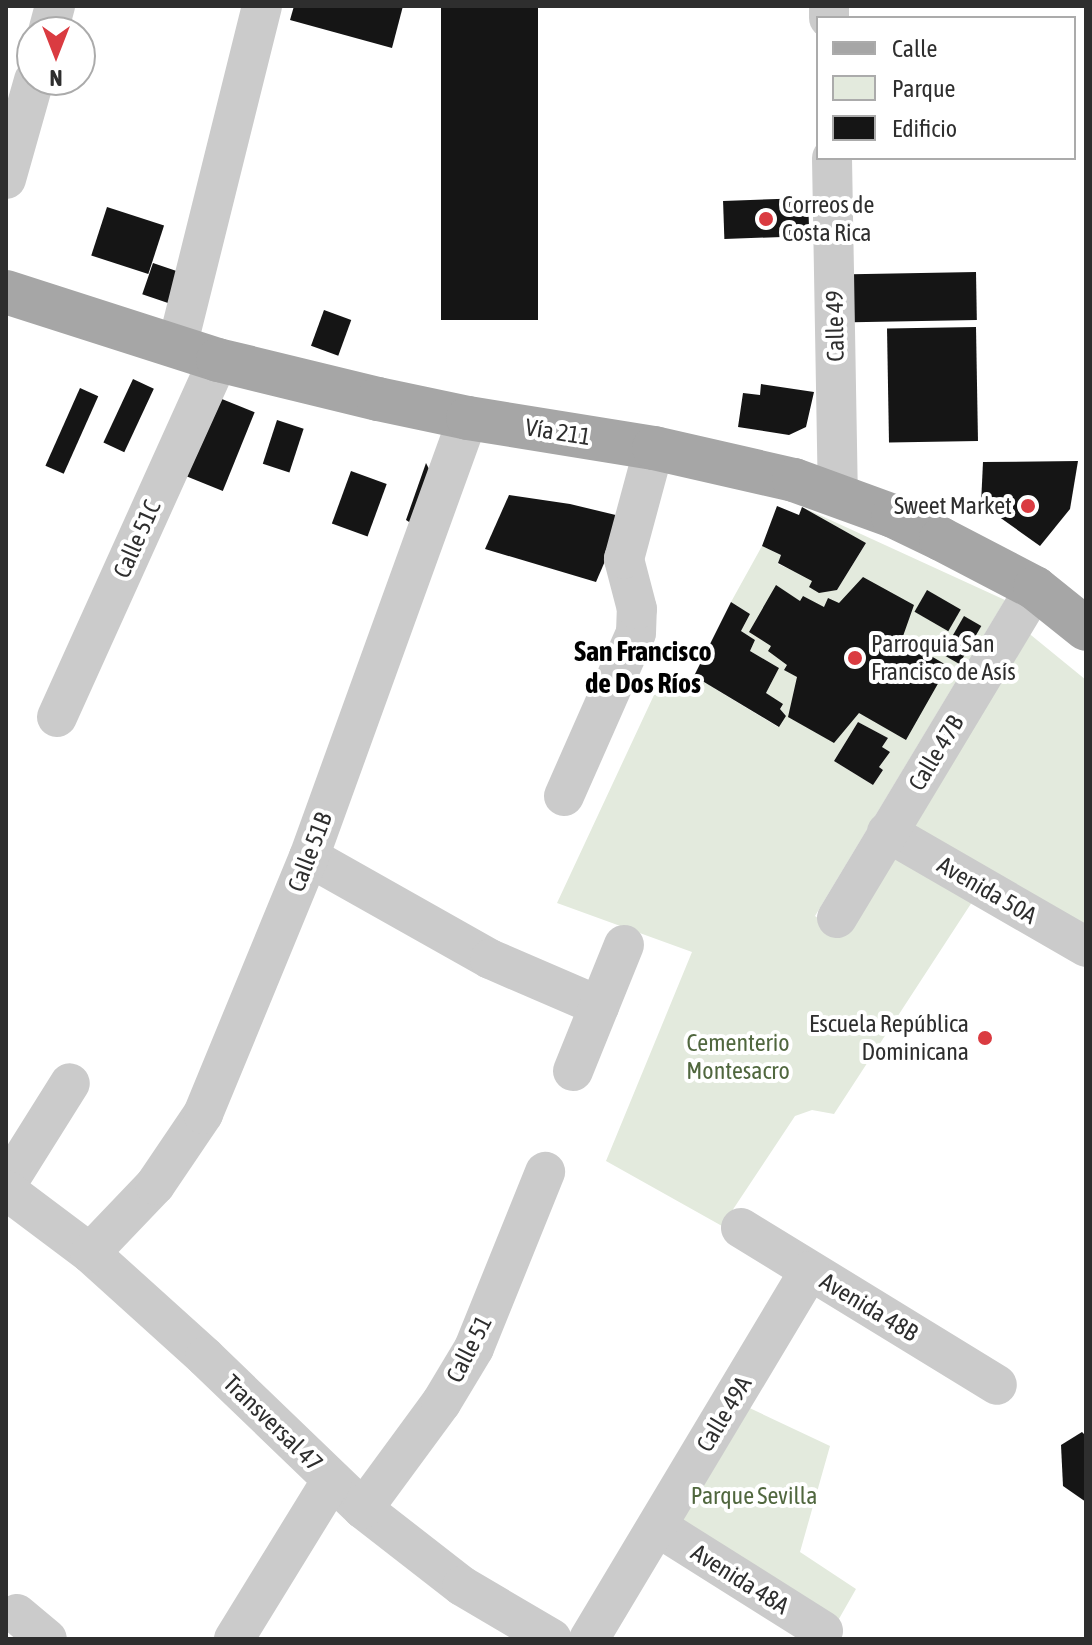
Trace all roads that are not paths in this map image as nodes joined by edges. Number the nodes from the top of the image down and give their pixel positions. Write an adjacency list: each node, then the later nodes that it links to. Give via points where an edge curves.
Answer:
1 (262, 6): 6 (street)
2 (29, 96): 4 (street)
3 (832, 160): 10 (street, Calle 49)
4 (6, 179)
5 (6, 292): 6 (main road, Vía 211)
6 (177, 347): 7 (main road, Vía 211)
7 (218, 360): 8 (main road, Vía 211); 13 (street, Calle 51C)
8 (468, 418): 9 (main road, Vía 211); 16 (street, Calle 51B)
9 (654, 448): 10 (main road, Vía 211, via 751,467); 14 (street, via 624,559 637,609 636,633)
10 (838, 494): 11 (main road, Vía 211)
11 (1035, 588): 12 (main road, Vía 211); 15 (street, Calle 47B)
12 (1086, 629)
13 (57, 717)
14 (564, 796)
15 (887, 832): 17 (street, Calle 47B); 19 (street, Avenida 50A)
16 (309, 857): 20 (street, via 490,959); 26 (street, Calle 51B, via 203,1114 155,1185)
17 (837, 918)
18 (624, 945): 20 (street)
19 (1086, 947)
20 (599, 1006): 21 (street)
21 (573, 1071)
22 (70, 1083): 24 (street)
23 (545, 1172): 30 (street, Calle 51, via 474,1348 441,1403)
24 (6, 1188): 26 (street, Transversal 47)
25 (741, 1228): 27 (street, Avenida 48B)
26 (90, 1253): 29 (street, Transversal 47)
27 (809, 1271): 28 (street, Avenida 48B); 31 (street, Calle 49A)
28 (997, 1385)
29 (332, 1480): 30 (street, Transversal 47); 33 (street)
30 (363, 1509): 34 (street, Transversal 47, via 462,1586)
31 (658, 1527): 32 (street, Avenida 48A); 35 (street, Calle 49A)
32 (823, 1631)
33 (234, 1639)
34 (552, 1639)
35 (589, 1639)

